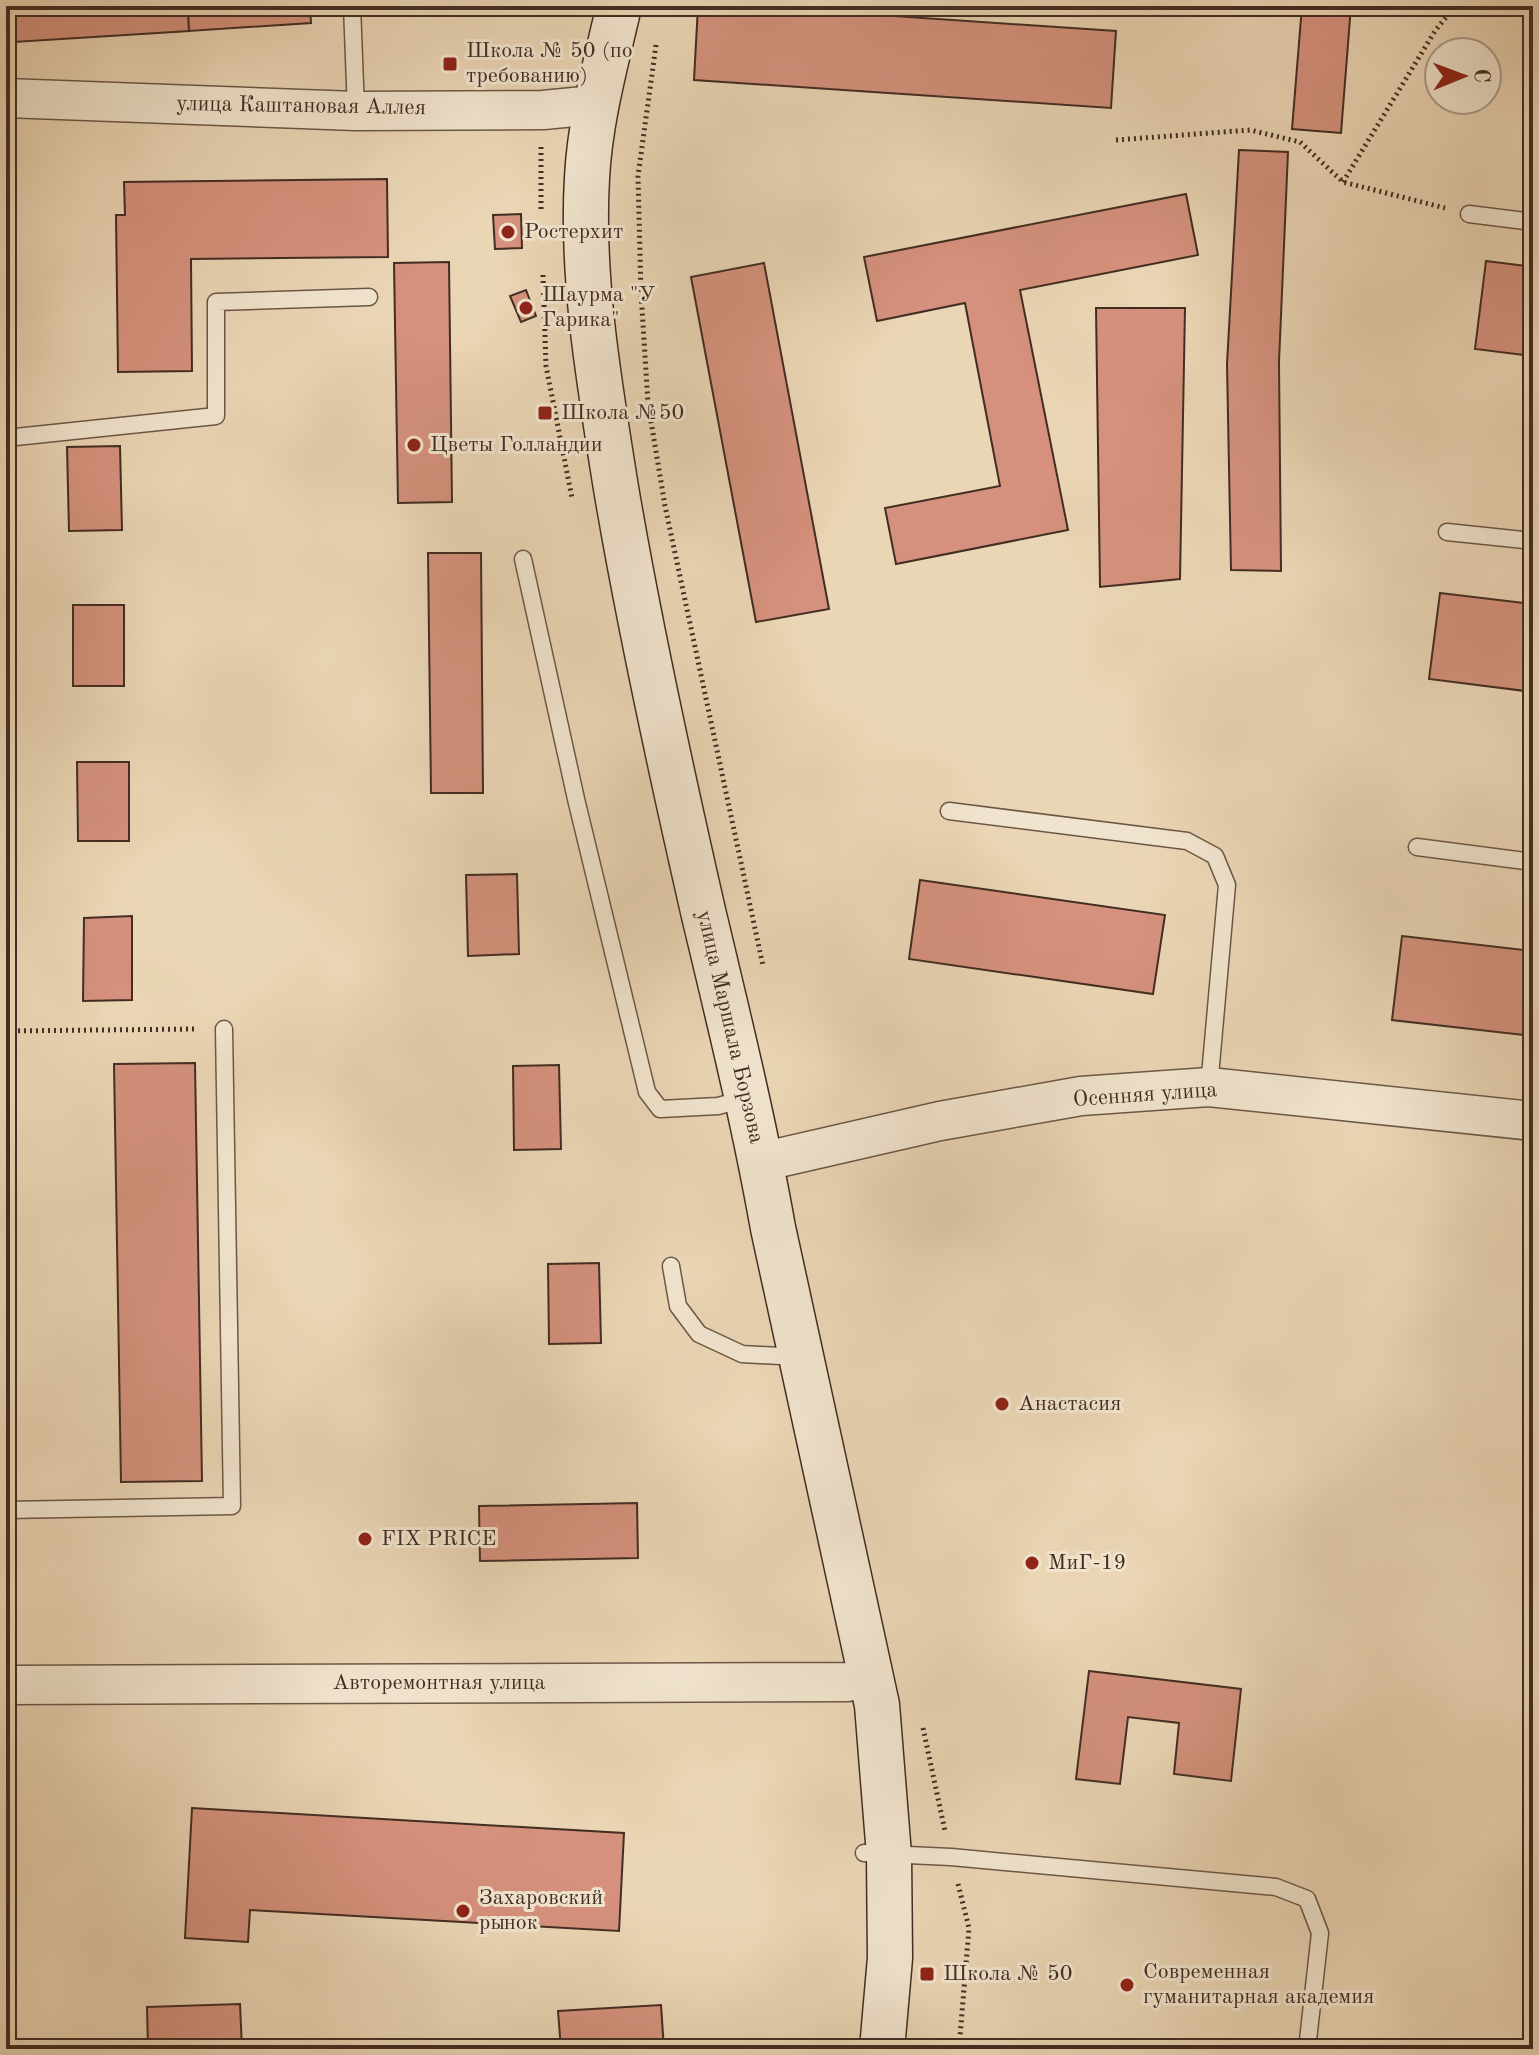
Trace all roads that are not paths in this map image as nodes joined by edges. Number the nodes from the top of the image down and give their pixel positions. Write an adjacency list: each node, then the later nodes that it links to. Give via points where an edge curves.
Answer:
1 (352, 6): 5 (lane)
2 (619, 6): 4 (main road, улица Маршала Борзова)
3 (6, 98): 5 (street, улица Каштановая Аллея)
4 (595, 105): 5 (street, улица Каштановая Аллея); 18 (main road, улица Маршала Борзова, via 585,229 600,391 628,562)
5 (356, 111)
6 (1469, 214): 7 (lane)
7 (1533, 222)
8 (369, 297): 9 (lane, via 216,302 216,416)
9 (6, 438)
10 (1447, 532): 11 (lane)
11 (1533, 541)
12 (523, 559): 18 (lane, via 647,1092 660,1109)
13 (949, 811): 17 (lane, via 1187,841 1215,856 1227,885)
14 (1417, 847): 15 (lane)
15 (1533, 862)
16 (224, 1029): 23 (lane, via 232,1506)
17 (1209, 1087): 19 (street, Осенняя улица); 20 (street, Осенняя улица, via 1081,1096)
18 (747, 1099): 20 (main road, улица Маршала Борзова)
19 (1533, 1121)
20 (761, 1162): 22 (main road, улица Маршала Борзова)
21 (671, 1266): 22 (lane, via 678,1306 699,1334 742,1354)
22 (801, 1357): 24 (main road, улица Маршала Борзова)
23 (6, 1510)
24 (870, 1674): 25 (street, Авторемонтная улица, via 848,1682); 26 (main road, улица Маршала Борзова, via 877,1705)
25 (6, 1685)
26 (877, 1854): 27 (main road, улица Маршала Борзова, via 890,1958); 28 (lane, via 1276,1887 1307,1899 1320,1933)
27 (882, 2049)
28 (1307, 2049)

